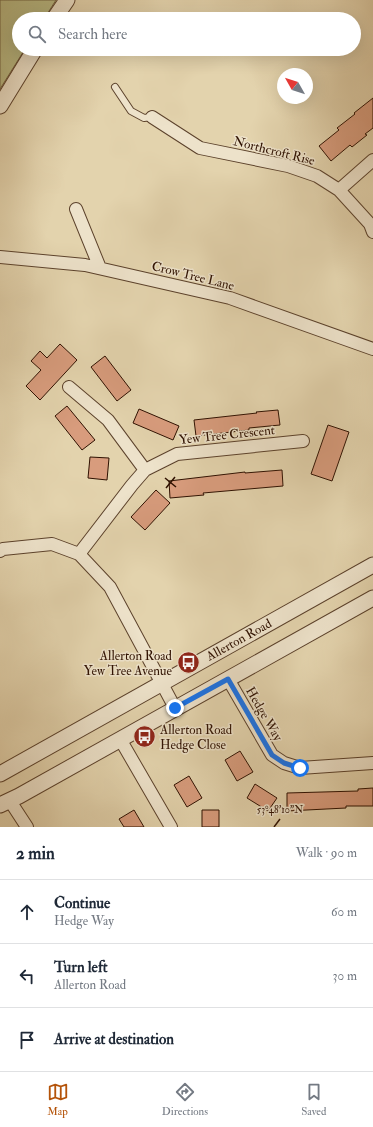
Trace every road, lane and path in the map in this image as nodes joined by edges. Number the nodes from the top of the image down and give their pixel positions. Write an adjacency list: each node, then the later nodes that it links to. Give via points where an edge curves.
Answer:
1 (67, 0): 2 (street)
2 (59, 12)
3 (31, 56): 5 (street)
4 (115, 86): 6 (lane, via 131,110 144,118)
5 (0, 106)
6 (152, 117): 8 (street, Northcroft Rise, via 200,148 288,166 317,176)
7 (373, 160): 8 (street)
8 (339, 190): 10 (street, Northcroft Rise, via 370,224)
9 (76, 209): 12 (street)
10 (373, 232)
11 (0, 257): 12 (street, Crow Tree Lane)
12 (100, 268): 13 (street, Crow Tree Lane, via 230,298)
13 (373, 349)
14 (69, 387): 16 (street, via 108,420)
15 (303, 441): 16 (street, Yew Tree Crescent, via 177,454)
16 (145, 470): 18 (street, Yew Tree Crescent)
17 (0, 551): 18 (street, via 52,544)
18 (78, 554): 22 (street, via 110,587)
19 (373, 565): 22 (street, Allerton Road)
20 (373, 598): 21 (street)
21 (228, 679): 23 (street); 25 (street, Hedge Way, via 272,755 284,763 300,768)
22 (162, 683): 23 (street); 26 (street, Allerton Road)
23 (175, 708): 24 (street)
24 (120, 739): 27 (street); 29 (street)
25 (373, 763)
26 (0, 774)
27 (5, 803): 28 (street)
28 (27, 827)
29 (171, 827)

